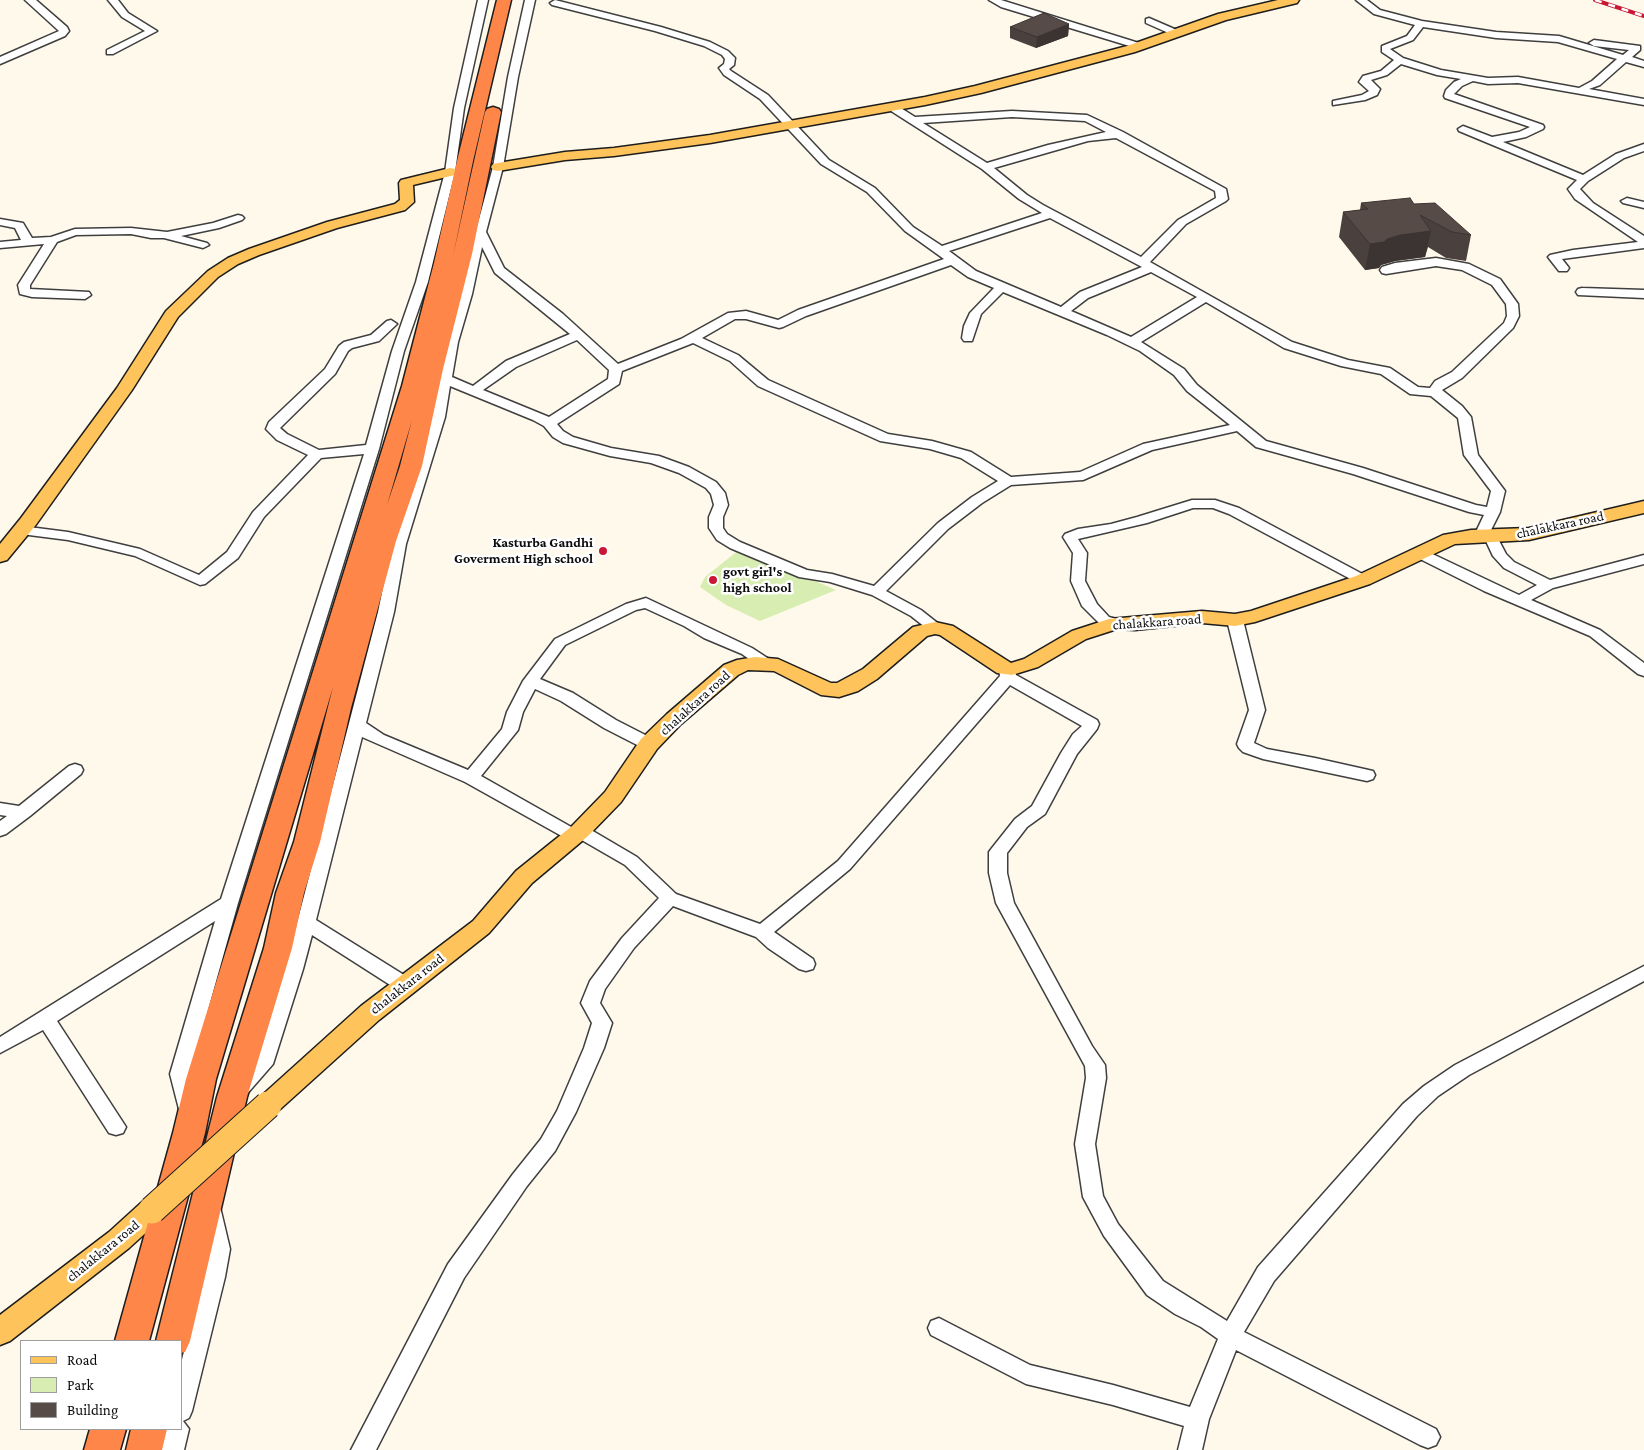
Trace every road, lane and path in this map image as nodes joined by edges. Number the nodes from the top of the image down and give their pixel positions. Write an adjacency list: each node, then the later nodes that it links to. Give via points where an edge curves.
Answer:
1 (30, 0): 19 (street, via 64,31)
2 (113, 0): 16 (street, via 125,15 152,31)
3 (483, 0): 34 (street, via 459,108)
4 (504, 0): 112 (highway, via 412,386 201,1079)
5 (530, 0): 10 (street)
6 (994, 0): 15 (street)
7 (1293, 0): 13 (main road, via 1222,17)
8 (1361, 0): 12 (street, via 1377,12)
9 (551, 5): 10 (street); 27 (street, via 622,19 707,44 730,58 729,65 724,68 727,73 764,97)
10 (522, 8): 32 (street); 111 (highway, via 492,113 471,219 422,425 385,541 338,708 278,948)
11 (1149, 21): 13 (street)
12 (1421, 24): 14 (street, via 1496,35); 18 (street, via 1410,38 1385,49)
13 (1176, 33): 15 (main road)
14 (1559, 39): 17 (street); 17 (street, via 1637,48)
15 (1139, 46): 25 (main road, via 976,90)
16 (110, 52)
17 (1622, 59): 20 (street); 22 (street, via 1596,84)
18 (1400, 60): 21 (street, via 1440,73); 24 (street, via 1384,73 1367,78 1364,82 1376,88 1372,93)
19 (0, 61)
20 (1644, 64)
21 (1472, 78): 22 (street, via 1518,80); 30 (street, via 1458,84 1449,96 1539,127 1522,135)
22 (1582, 91): 23 (street)
23 (1644, 102)
24 (1337, 103)
25 (892, 106): 26 (street); 27 (main road)
26 (914, 120): 29 (street, via 1012,114 1087,118); 33 (street)
27 (789, 123): 32 (main road, via 710,139); 48 (street, via 825,162 861,182 909,229)
28 (1463, 129): 30 (street)
29 (1119, 134): 33 (street, via 1088,138); 50 (street, via 1220,189 1222,199 1182,222)
30 (1489, 141): 35 (street)
31 (1644, 146): 35 (street, via 1620,156)
32 (498, 167): 41 (street)
33 (986, 167): 38 (street, via 1023,197)
34 (450, 172): 72 (street, via 422,282 398,351); 77 (main road, via 406,183 407,202 400,207 332,225 254,252 213,274 172,314 124,390)
35 (1584, 179): 45 (street, via 1574,189 1579,197)
36 (1627, 201): 37 (street)
37 (1644, 205)
38 (1053, 213): 48 (street); 50 (street)
39 (238, 218): 42 (street)
40 (0, 222): 44 (street, via 22,227)
41 (482, 234): 60 (street, via 499,270); 66 (street)
42 (164, 235): 43 (street, via 83,231); 47 (street)
43 (53, 240): 44 (street); 56 (street, via 24,285 24,291)
44 (28, 242): 46 (street)
45 (1644, 243): 51 (street, via 1554,257)
46 (0, 245)
47 (203, 245)
48 (941, 250): 49 (street)
49 (952, 260): 53 (street, via 972,274); 61 (street, via 779,324 740,314)
50 (1146, 265): 57 (street); 58 (street, via 1084,295)
51 (1563, 268)
52 (1386, 270): 65 (street, via 1436,262 1464,269 1496,282 1512,304 1513,316 1509,325)
53 (1002, 287): 58 (street); 62 (street, via 976,313)
54 (1582, 292): 55 (street)
55 (1644, 294)
56 (85, 295)
57 (1206, 297): 63 (street); 68 (street, via 1288,345 1345,363 1385,371 1415,391)
58 (1062, 312): 63 (street)
59 (391, 324): 73 (street, via 375,338 343,349 330,371 274,425 273,429 282,438)
60 (579, 335): 64 (street); 67 (street, via 511,364)
61 (693, 338): 64 (street); 74 (street, via 734,358 763,383 885,438 932,445 966,455)
62 (968, 338)
63 (1132, 342): 71 (street, via 1179,372 1192,388)
64 (616, 369): 70 (street, via 614,381)
65 (1457, 375): 68 (street, via 1440,384); 69 (street, via 1444,392)
66 (445, 379): 67 (street); 93 (street, via 438,417 399,544)
67 (474, 391): 70 (street)
68 (1435, 392): 69 (street)
69 (1448, 402): 76 (street, via 1464,417 1471,456 1498,491)
70 (549, 424): 84 (street, via 568,440 610,452 654,459 711,485 718,493 721,505 716,528 722,537 736,545 804,574 832,578)
71 (1239, 427): 74 (street, via 1148,447 1083,476); 76 (street, via 1261,444 1474,509)
72 (372, 449): 73 (street); 103 (street)
73 (316, 454): 77 (street, via 258,515 233,555 200,581 140,553 68,536)
74 (1008, 481): 84 (street, via 943,526)
75 (1644, 507): 78 (main road, chalakkara road, via 1529,534)
76 (1494, 512): 78 (street)
77 (21, 530): 80 (main road)
78 (1485, 536): 79 (main road, chalakkara road, via 1450,539); 83 (street, via 1509,565)
79 (1420, 553): 82 (main road, chalakkara road); 85 (street)
80 (0, 556)
81 (1644, 559): 83 (street)
82 (1363, 580): 86 (main road, chalakkara road); 87 (street, via 1234,511 1215,504 1192,504 1070,537 1080,553 1078,581 1090,606 1104,620)
83 (1548, 585): 85 (street)
84 (877, 592): 88 (street, via 916,613)
85 (1521, 600): 90 (street, via 1595,633)
86 (1235, 620): 87 (main road, chalakkara road, via 1202,617); 96 (street, via 1257,710 1246,744 1249,748 1264,754)
87 (1116, 623): 91 (main road, chalakkara road, via 1079,635)
88 (935, 628): 89 (main road, chalakkara road, via 920,632 870,674 839,690 828,690 778,665); 91 (main road, via 946,630)
89 (766, 664): 92 (street, via 747,651 646,603 631,607 560,642); 94 (main road, chalakkara road, via 744,664 731,670)
90 (1644, 671)
91 (1008, 673): 105 (street, via 844,864); 118 (street, via 1091,724 1069,753 1039,810 1021,823 998,852 998,873 1005,904 1095,1064 1096,1078 1086,1144 1093,1197 1111,1230 1155,1288 1210,1320)
92 (531, 681): 94 (street, via 568,697); 97 (street, via 510,730)
93 (358, 725): 97 (street, via 378,739); 104 (street)
94 (649, 744): 101 (main road, chalakkara road, via 614,797)
95 (75, 770): 99 (street)
96 (1367, 775)
97 (470, 778): 101 (street)
98 (0, 809): 99 (street)
99 (24, 812): 100 (street)
100 (0, 830)
101 (576, 833): 102 (street, via 631,861); 108 (main road, chalakkara road, via 524,877 481,927)
102 (670, 898): 105 (street); 133 (street, via 628,943 596,986 590,1003 602,1023 566,1112 548,1145 456,1272)
103 (229, 904): 109 (street); 112 (street, via 180,1074)
104 (306, 922): 108 (street); 111 (street, via 263,1064)
105 (762, 932): 106 (street)
106 (806, 964)
107 (1644, 973): 118 (street, via 1462,1070 1431,1091 1410,1110 1266,1274)
108 (405, 985): 117 (main road, chalakkara road, bridge, via 119,1240)
109 (46, 1019): 110 (street); 113 (street)
110 (0, 1046)
111 (232, 1097): 114 (highway)
112 (191, 1125): 115 (highway)
113 (116, 1127)
114 (208, 1201): 121 (highway); 122 (street, via 219,1249)
115 (146, 1291): 119 (street, via 122,1319); 120 (highway)
116 (939, 1328): 123 (street, via 1026,1374)
117 (0, 1332)
118 (1230, 1336): 123 (street); 128 (street)
119 (116, 1340)
120 (132, 1340)
121 (173, 1340)
122 (182, 1407)
123 (1197, 1419): 134 (street)
124 (92, 1430): 129 (street)
125 (108, 1430): 130 (highway)
126 (149, 1430): 131 (highway)
127 (177, 1430): 132 (street)
128 (1428, 1437)
129 (86, 1450)
130 (102, 1450)
131 (144, 1450)
132 (172, 1450)
133 (363, 1450)
134 (1190, 1450)

